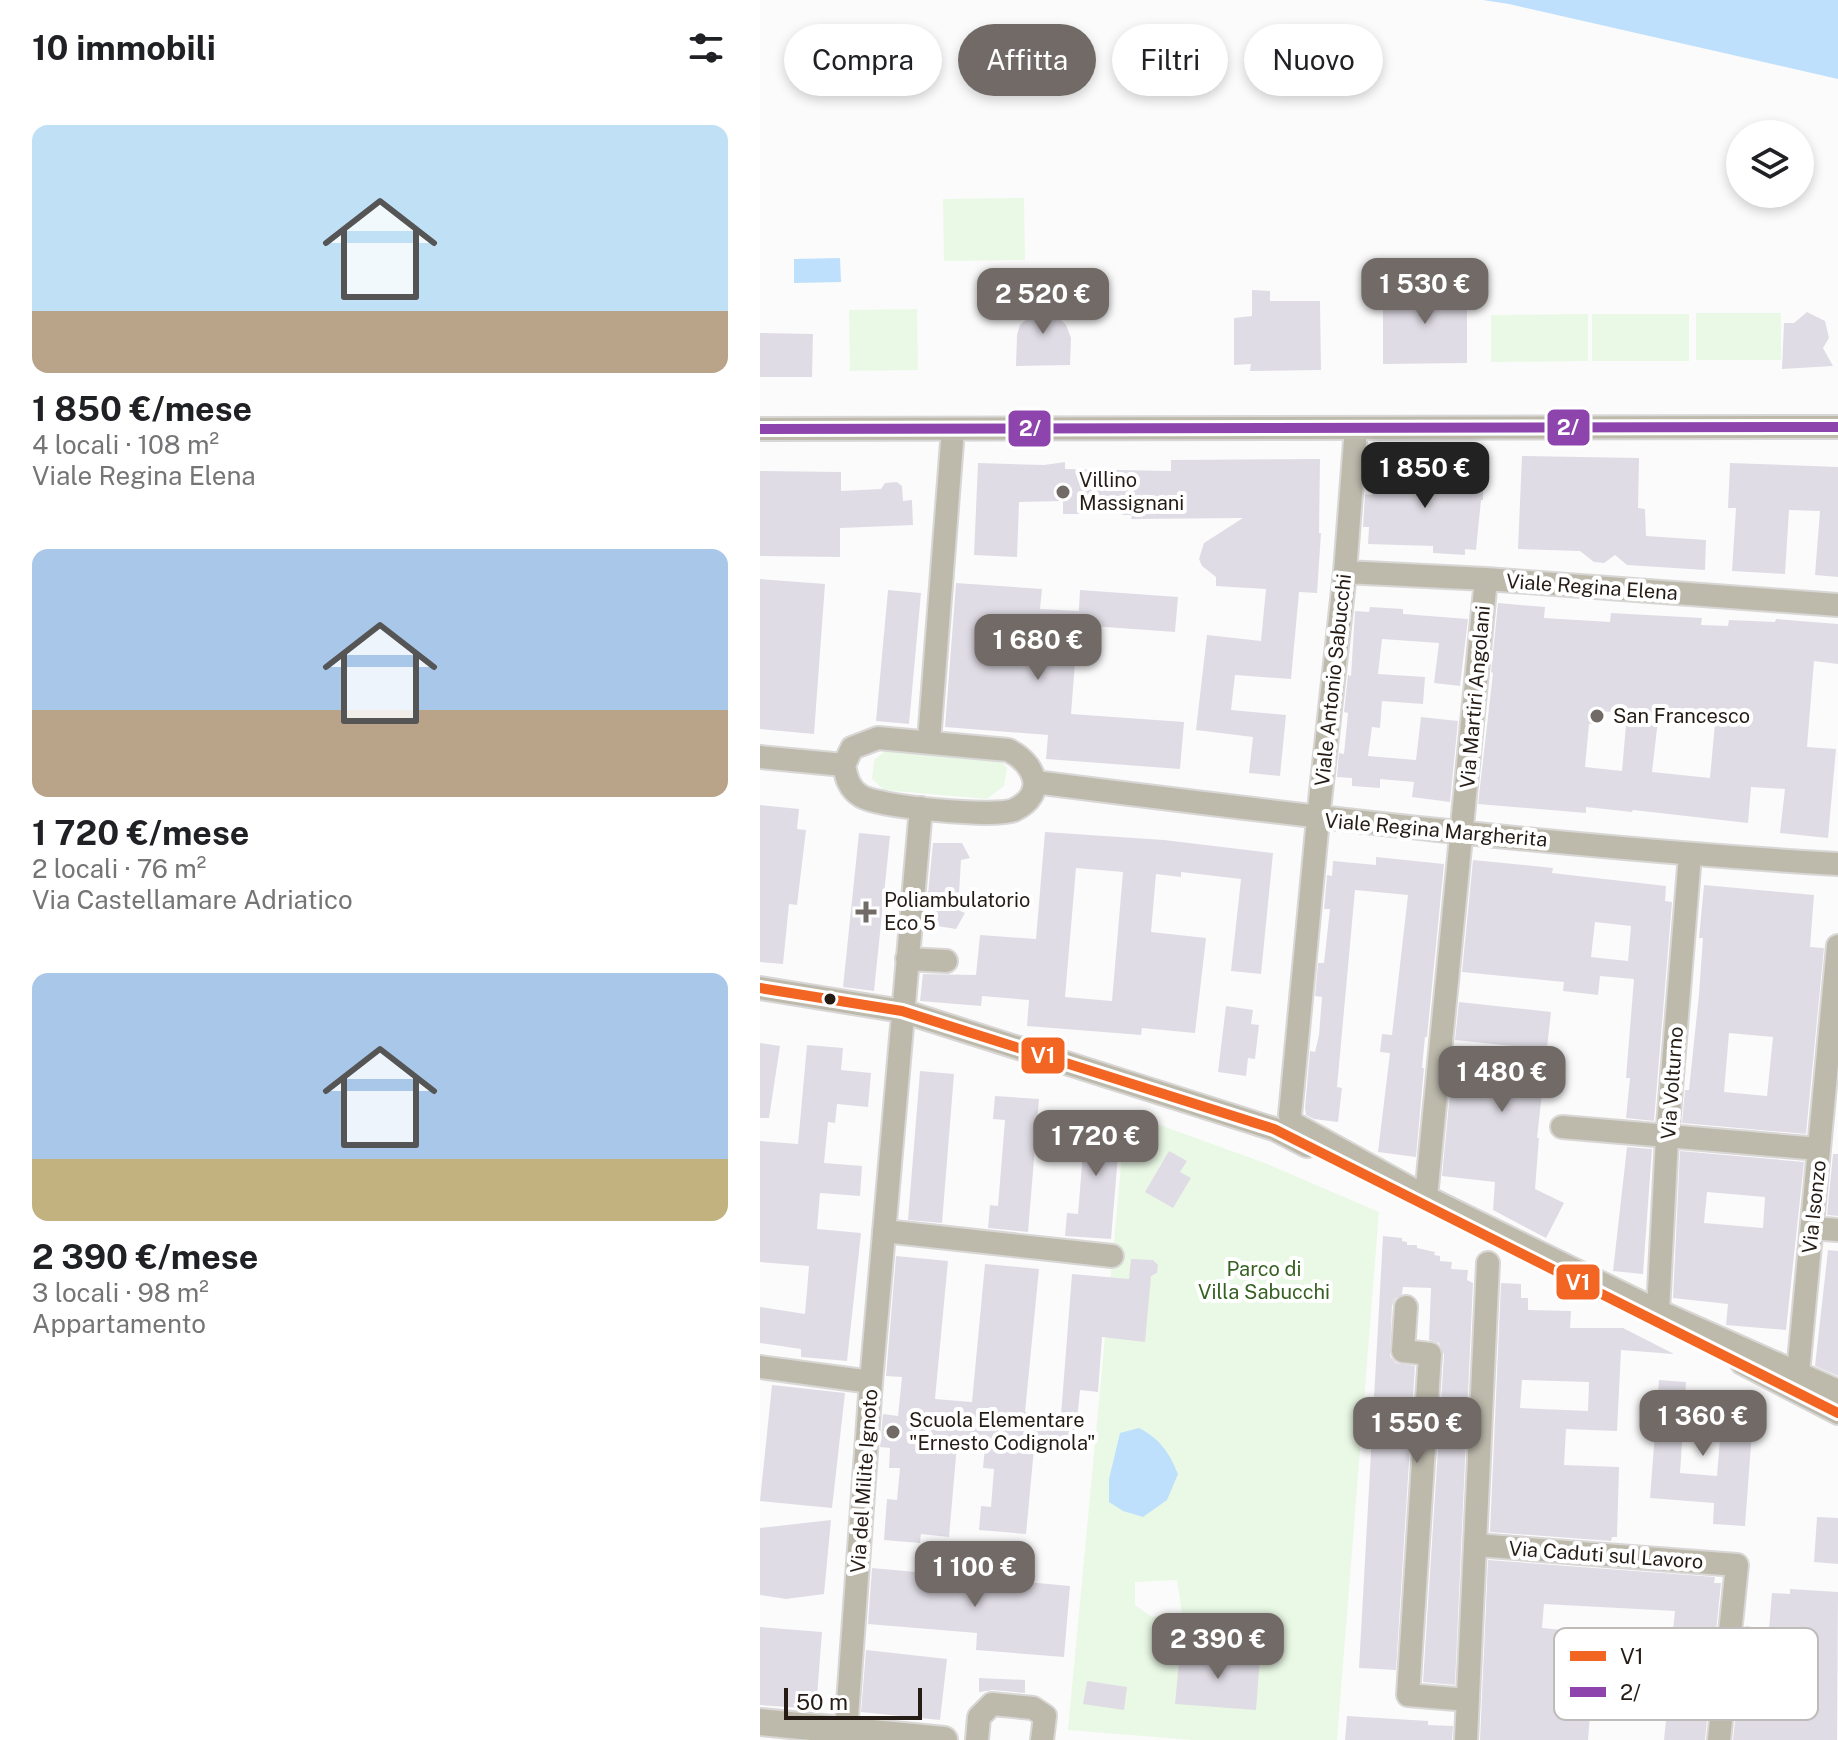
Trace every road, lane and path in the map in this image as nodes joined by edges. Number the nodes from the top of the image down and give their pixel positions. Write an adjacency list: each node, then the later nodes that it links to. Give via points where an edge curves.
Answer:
1 (1838, 427): 2 (street)
2 (1356, 428): 4 (street); 5 (street, Viale Antonio Sabucchi)
3 (760, 429): 4 (street)
4 (953, 429): 8 (street)
5 (1345, 572): 6 (street, Viale Regina Elena); 13 (street, Viale Antonio Sabucchi)
6 (1486, 579): 7 (street, Viale Regina Elena); 14 (street, Via Martiri Angolani)
7 (1838, 605)
8 (929, 741): 10 (street, via 864,741 852,748); 11 (street, via 1008,750 1026,761)
9 (760, 757): 10 (street)
10 (844, 765): 12 (street, via 857,795)
11 (1035, 782): 12 (street, via 1021,805 1000,813); 13 (street, Viale Regina Margherita)
12 (921, 808): 18 (street, Via del Milite Ignoto)
13 (1318, 819): 14 (street, Viale Regina Margherita); 25 (street, Viale Antonio Sabucchi, via 1292,1123)
14 (1463, 831): 15 (street, Viale Regina Margherita); 25 (street, Via Martiri Angolani)
15 (1690, 855): 16 (street, Viale Regina Margherita); 23 (street, Via Volturno)
16 (1838, 864)
17 (1838, 946): 24 (street, Via Isonzo)
18 (907, 959): 19 (street); 21 (street, Via del Milite Ignoto)
19 (946, 961)
20 (760, 988): 21 (street)
21 (902, 1011): 28 (street, Via del Milite Ignoto); 37 (street, via 1274,1129)
22 (1562, 1127): 23 (street)
23 (1667, 1138): 24 (street); 32 (street, Via Volturno)
24 (1819, 1149): 26 (street, Via Isonzo)
25 (1426, 1197): 32 (street)
26 (1812, 1228): 27 (street); 34 (street, Via Isonzo)
27 (1838, 1230)
28 (884, 1231): 29 (street); 35 (street, Via del Milite Ignoto)
29 (1112, 1256)
30 (1488, 1263): 38 (street)
31 (1406, 1307): 40 (street, via 1403,1351 1430,1354 1408,1695)
32 (1658, 1311): 34 (street)
33 (760, 1367): 35 (street)
34 (1798, 1373): 36 (street)
35 (871, 1382): 43 (street, Via del Milite Ignoto)
36 (1838, 1391)
37 (1838, 1413)
38 (1476, 1545): 39 (street, Via Caduti sul Lavoro, via 1737,1565); 40 (street)
39 (1731, 1628)
40 (1468, 1700): 47 (street)
41 (1721, 1720): 48 (street, Via Caduti sul Lavoro)
42 (760, 1722): 43 (main road)
43 (841, 1734): 44 (main road)
44 (944, 1740)
45 (977, 1740): 46 (street, via 979,1717 992,1704 1033,1708 1045,1716)
46 (1042, 1740)
47 (1466, 1740)
48 (1719, 1740)

